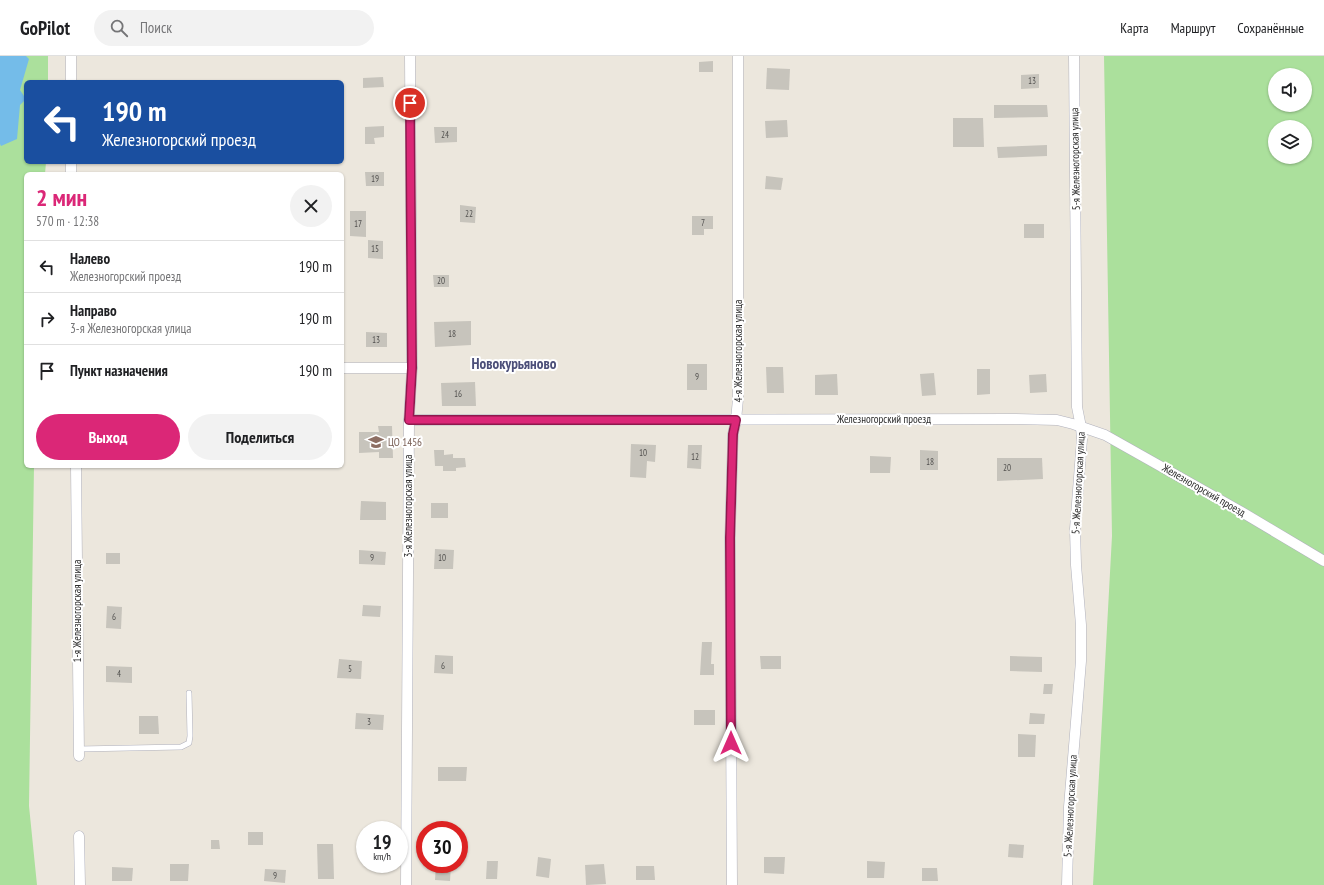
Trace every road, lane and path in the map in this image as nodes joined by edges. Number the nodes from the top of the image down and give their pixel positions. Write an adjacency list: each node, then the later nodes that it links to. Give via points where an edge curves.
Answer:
1 (71, 56): 5 (street)
2 (410, 56): 7 (street, 3-я Железногорская улица)
3 (738, 56): 9 (street, 4-я Железногорская улица)
4 (1074, 56): 10 (street, 5-я Железногорская улица, via 1077,407)
5 (71, 80)
6 (344, 368): 7 (street)
7 (412, 368): 8 (street, 3-я Железногорская улица)
8 (409, 420): 9 (street, Железногорский проезд); 17 (street, 3-я Железногорская улица)
9 (736, 420): 10 (street, Железногорский проезд, via 1014,419 1057,420); 18 (street, 4-я Железногорская улица, via 733,434 730,538)
10 (1081, 427): 12 (street, Железногорский проезд, via 1122,444 1240,510); 19 (street, 5-я Железногорская улица, via 1075,529 1081,661 1069,806)
11 (76, 468): 14 (street, 1-я Железногорская улица)
12 (1324, 561)
13 (189, 693): 14 (lane, via 189,743 181,747)
14 (79, 752)
15 (79, 836): 16 (street)
16 (80, 885)
17 (406, 885)
18 (732, 885)
19 (1067, 885)

